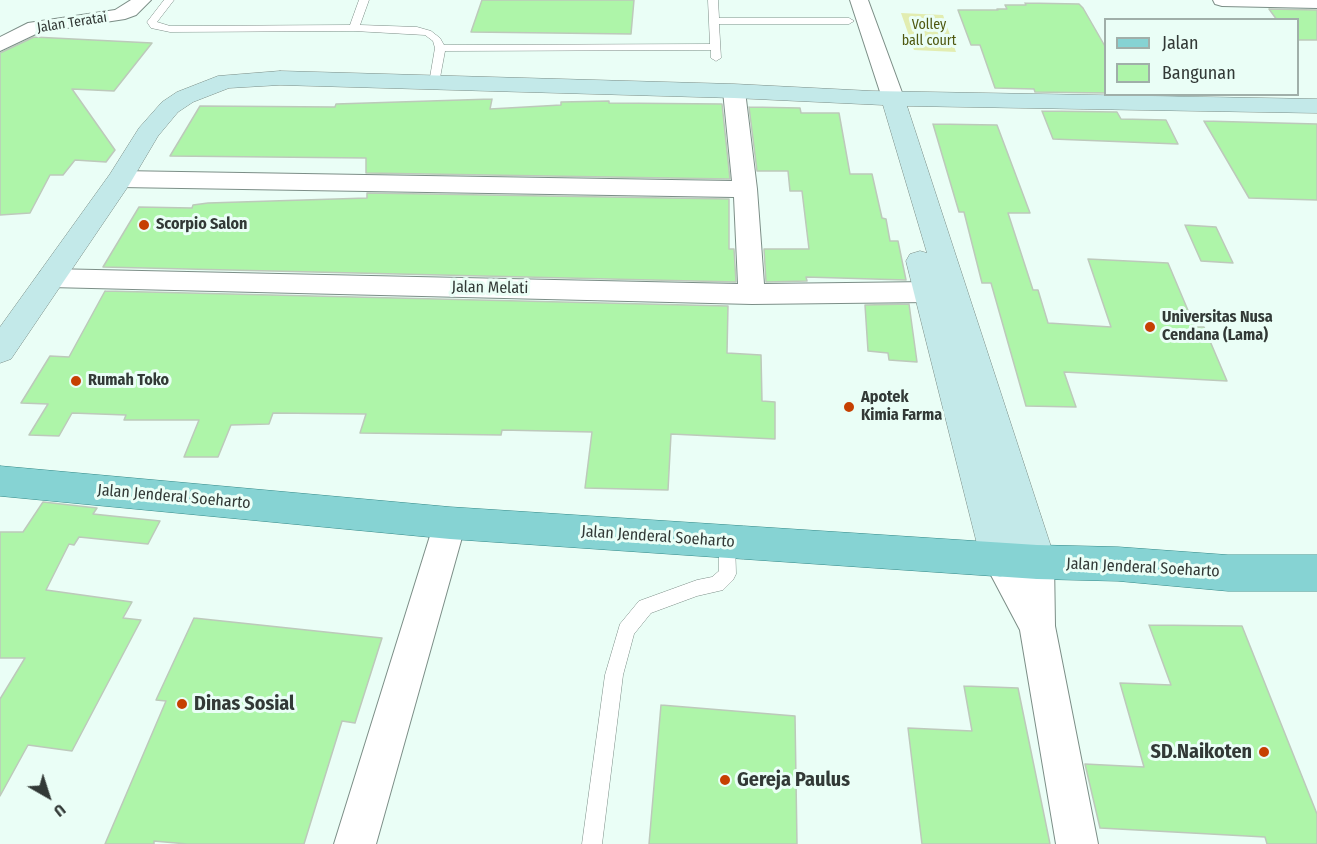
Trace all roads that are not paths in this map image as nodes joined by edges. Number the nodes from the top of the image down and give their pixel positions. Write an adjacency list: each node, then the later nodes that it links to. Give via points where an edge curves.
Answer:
1 (142, 0): 12 (street, Jalan Teratai, via 129,11 106,18)
2 (169, 0): 13 (lane, via 154,26)
3 (364, 0): 13 (lane)
4 (713, 0): 10 (lane)
5 (843, 0): 11 (street)
6 (859, 0): 20 (street)
7 (1222, 0): 8 (street)
8 (1317, 2)
9 (56, 7): 12 (street)
10 (714, 21): 11 (lane); 15 (lane)
11 (849, 21): 20 (street)
12 (35, 27): 14 (street, Jalan Teratai)
13 (354, 28): 16 (lane, via 417,30 437,40)
14 (0, 45)
15 (715, 47): 16 (lane); 17 (lane)
16 (440, 48): 18 (lane)
17 (716, 58)
18 (434, 83): 19 (street); 22 (street, via 280,78 226,81 203,88 170,107 148,133)
19 (734, 91): 20 (street); 23 (street)
20 (882, 98): 21 (street); 25 (street); 32 (street)
21 (1317, 106)
22 (120, 179): 23 (street); 24 (street)
23 (745, 189): 26 (street)
24 (50, 278): 26 (street, Jalan Melati); 27 (street)
25 (929, 292): 26 (street, Jalan Melati); 31 (street)
26 (752, 294)
27 (0, 351)
28 (0, 481): 29 (main road, Jalan Jenderal Soeharto)
29 (450, 523): 30 (main road, Jalan Jenderal Soeharto); 35 (street)
30 (727, 542): 31 (main road, Jalan Jenderal Soeharto); 36 (lane, via 727,574 717,584 645,607 626,630 614,675)
31 (1000, 560): 32 (main road, Jalan Jenderal Soeharto); 34 (street)
32 (1037, 562): 33 (main road, Jalan Jenderal Soeharto, via 1228,573); 34 (street)
33 (1317, 573)
34 (1037, 627): 37 (street)
35 (356, 844)
36 (592, 844)
37 (1077, 844)

